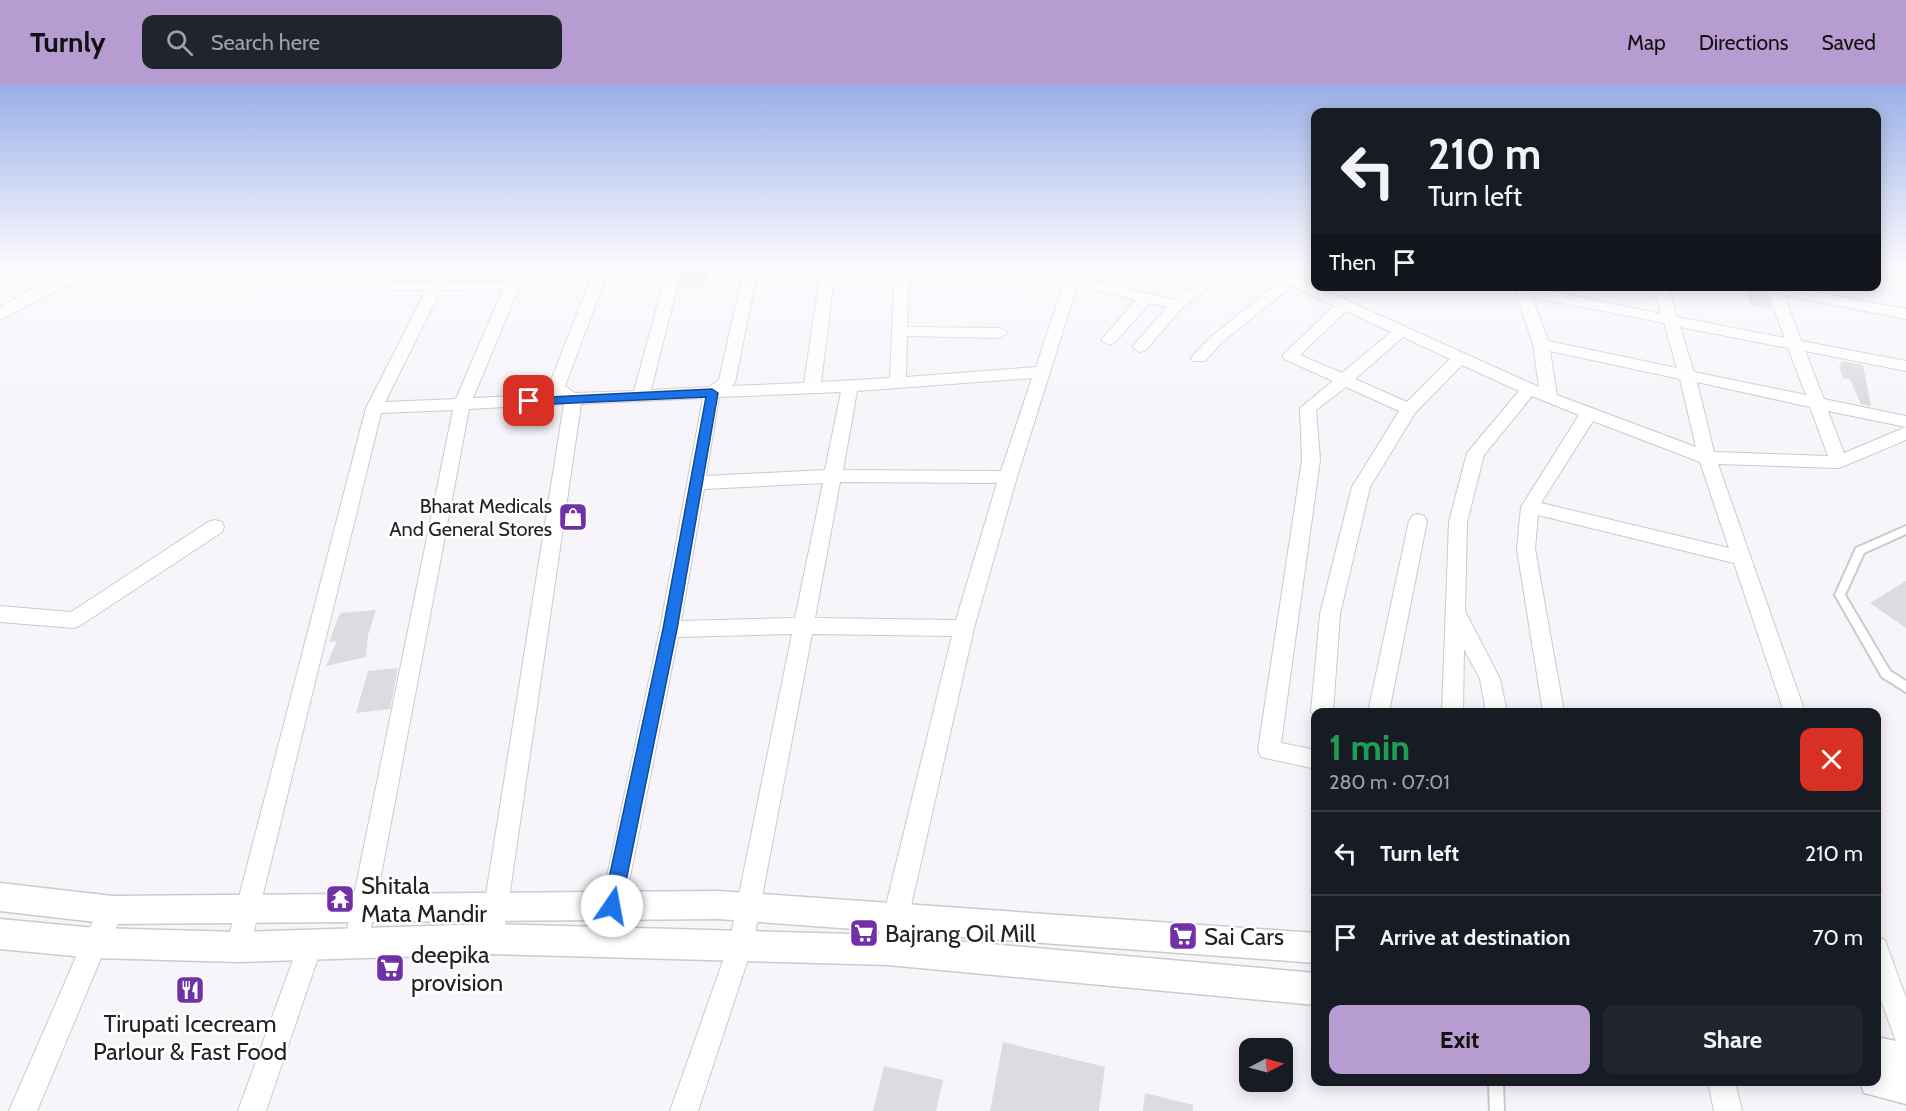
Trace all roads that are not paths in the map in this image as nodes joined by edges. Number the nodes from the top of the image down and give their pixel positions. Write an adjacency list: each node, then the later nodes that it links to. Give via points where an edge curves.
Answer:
1 (423, 311): 44 (street)
2 (501, 311): 42 (street)
3 (586, 311): 41 (street, via 556,388)
4 (663, 311): 39 (street)
5 (742, 311): 38 (street, via 727,382)
6 (822, 311): 36 (street)
7 (901, 311): 21 (street)
8 (1060, 311): 31 (street)
9 (1135, 311): 24 (street)
10 (1172, 311): 27 (street)
11 (1252, 311): 28 (street)
12 (1337, 311): 33 (street, via 1290,356)
13 (1356, 311): 22 (street)
14 (1529, 311): 25 (street)
15 (1634, 311): 20 (street)
16 (1668, 311): 20 (street)
17 (1780, 311): 26 (street)
18 (1890, 311): 19 (street)
19 (1906, 314)
20 (1670, 318): 26 (street); 32 (street)
21 (900, 331): 23 (street); 34 (street)
22 (1401, 331): 29 (street); 33 (street)
23 (1000, 333)
24 (1109, 340)
25 (1541, 344): 32 (street); 40 (street)
26 (1795, 344): 30 (street); 43 (street)
27 (1140, 347)
28 (1199, 358)
29 (1460, 358): 37 (street); 45 (street)
30 (1906, 366)
31 (1042, 372): 34 (street); 52 (street)
32 (1687, 376): 43 (street); 49 (street)
33 (1343, 381): 45 (street); 71 (street, via 1308,408 1311,460 1269,750)
34 (898, 382): 35 (street)
35 (850, 386): 36 (street); 51 (street)
36 (812, 387): 38 (street)
37 (1529, 389): 40 (street); 59 (street, via 1476,453 1458,522)
38 (712, 393): 39 (street); 53 (street)
39 (641, 396): 41 (street)
40 (1549, 398): 46 (street)
41 (573, 400): 42 (street); 74 (street)
42 (462, 404): 44 (street); 76 (street)
43 (1818, 404): 47 (street); 50 (street)
44 (374, 408): 77 (street)
45 (1409, 409): 65 (street, via 1361,488 1330,614)
46 (1588, 413): 49 (street); 54 (street)
47 (1906, 422)
48 (1906, 433): 50 (street)
49 (1707, 458): 50 (street); 58 (street)
50 (1839, 462)
51 (832, 476): 52 (street); 53 (street); 61 (street)
52 (1008, 477): 62 (street)
53 (695, 483): 63 (street)
54 (1530, 507): 58 (street); 69 (street, via 1526,549)
55 (1418, 521): 66 (street)
56 (215, 527): 60 (street, via 74,620)
57 (1906, 530): 64 (lane, via 1860,551 1840,595 1886,674)
58 (1742, 558): 70 (street)
59 (1455, 611): 67 (street); 68 (street, via 1490,680)
60 (0, 614)
61 (803, 626): 62 (street); 63 (street); 75 (street)
62 (964, 628): 79 (street)
63 (670, 629): 73 (street)
64 (1906, 687)
65 (1322, 708)
66 (1379, 708)
67 (1452, 708)
68 (1495, 708)
69 (1552, 708)
70 (1794, 708)
71 (1311, 759)
72 (0, 897): 78 (street)
73 (612, 906): 74 (street); 75 (street); 82 (street)
74 (497, 907): 76 (street); 81 (street)
75 (750, 907): 79 (street); 85 (street)
76 (363, 908): 77 (street); 84 (street)
77 (247, 909): 78 (street); 87 (street)
78 (113, 910): 83 (street)
79 (897, 916): 88 (street); 89 (street)
80 (0, 934): 83 (street)
81 (490, 939): 82 (street); 84 (street)
82 (605, 942): 85 (street)
83 (95, 943): 87 (street); 99 (street)
84 (356, 944): 86 (street)
85 (741, 944): 89 (street); 101 (street)
86 (310, 946): 87 (street); 100 (street)
87 (238, 947)
88 (1311, 948)
89 (888, 950): 91 (street)
90 (1881, 964): 92 (street)
91 (1311, 988)
92 (1906, 1035)
93 (1881, 1054): 94 (street)
94 (1906, 1059)
95 (1881, 1082): 98 (street)
96 (1496, 1086): 102 (lane)
97 (1723, 1086): 103 (street)
98 (1906, 1087)
99 (23, 1111)
100 (252, 1111)
101 (684, 1111)
102 (1497, 1111)
103 (1728, 1111)

